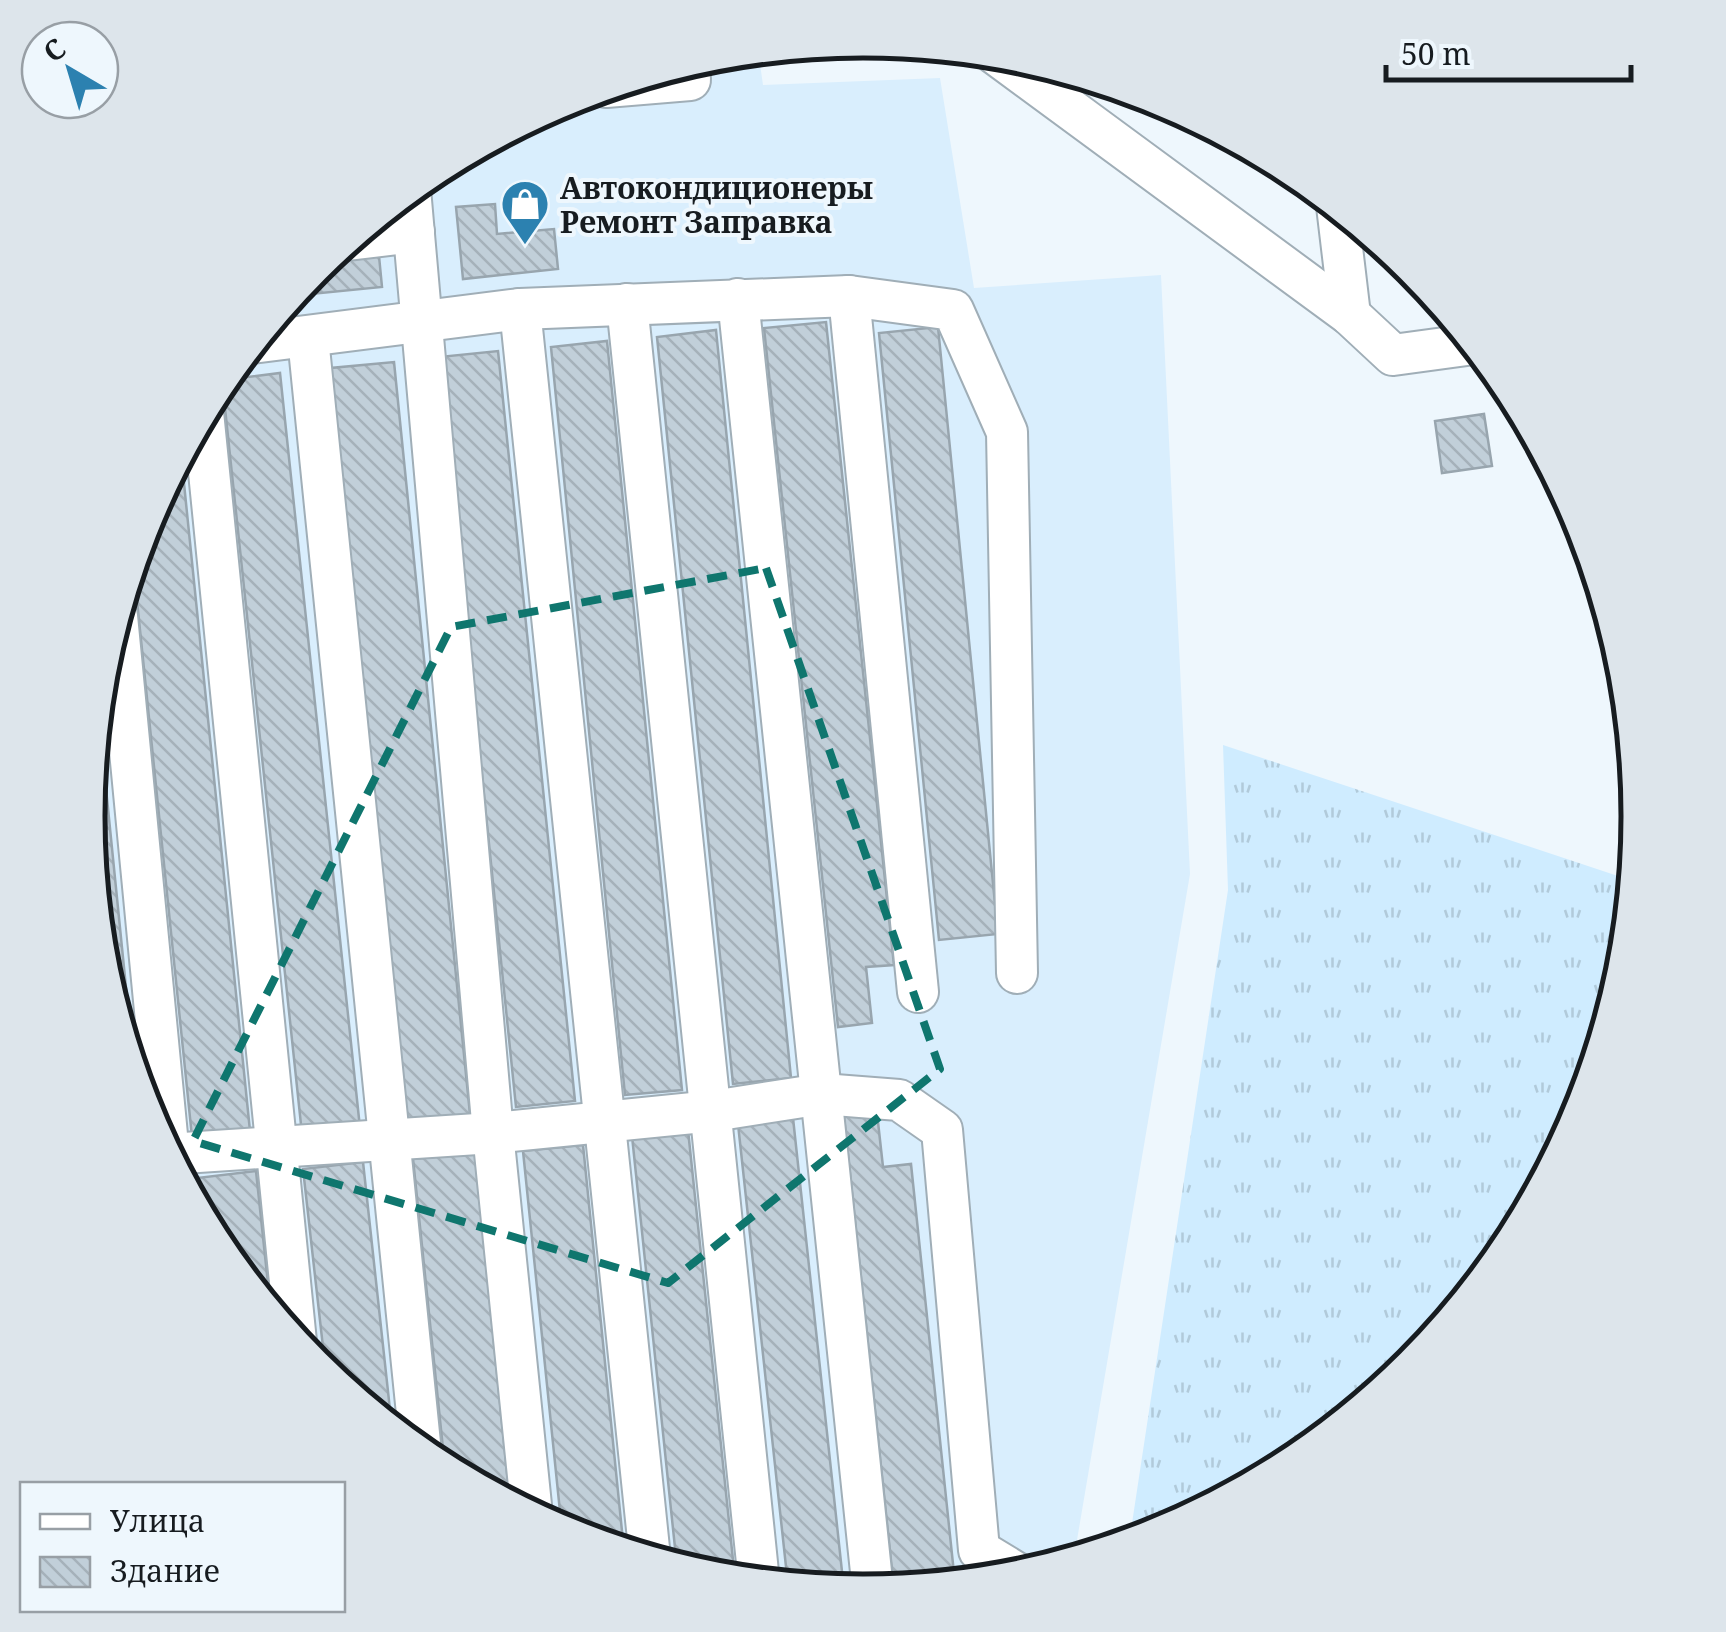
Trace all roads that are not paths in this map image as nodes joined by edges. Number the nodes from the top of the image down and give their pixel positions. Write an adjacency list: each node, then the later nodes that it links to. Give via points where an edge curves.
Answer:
1 (1024, 75): 10 (street)
2 (412, 206): 4 (street)
3 (1338, 225): 10 (street)
4 (414, 232): 5 (street); 11 (street)
5 (374, 237)
6 (849, 296): 7 (street); 17 (street, via 953,310 1007,432); 18 (street)
7 (738, 299): 8 (street); 19 (street)
8 (627, 304): 9 (street); 20 (street)
9 (520, 309): 11 (street); 22 (street)
10 (1350, 316): 14 (street, via 1392,354)
11 (422, 319): 12 (street); 23 (street)
12 (308, 338): 13 (street); 24 (street)
13 (272, 341)
14 (1458, 346)
15 (206, 438): 25 (street)
16 (120, 662): 21 (street)
17 (1017, 972)
18 (918, 992)
19 (822, 1094): 20 (street); 31 (street, via 899,1100 942,1130); 33 (street)
20 (713, 1111): 22 (street); 32 (street)
21 (165, 1112)
22 (604, 1118): 23 (street); 30 (street)
23 (493, 1133): 24 (street); 29 (street)
24 (391, 1140): 25 (street); 28 (street)
25 (276, 1145): 26 (street); 27 (street)
26 (184, 1154)
27 (293, 1316)
28 (419, 1431)
29 (530, 1497)
30 (648, 1543)
31 (981, 1565)
32 (757, 1567)
33 (871, 1574)

